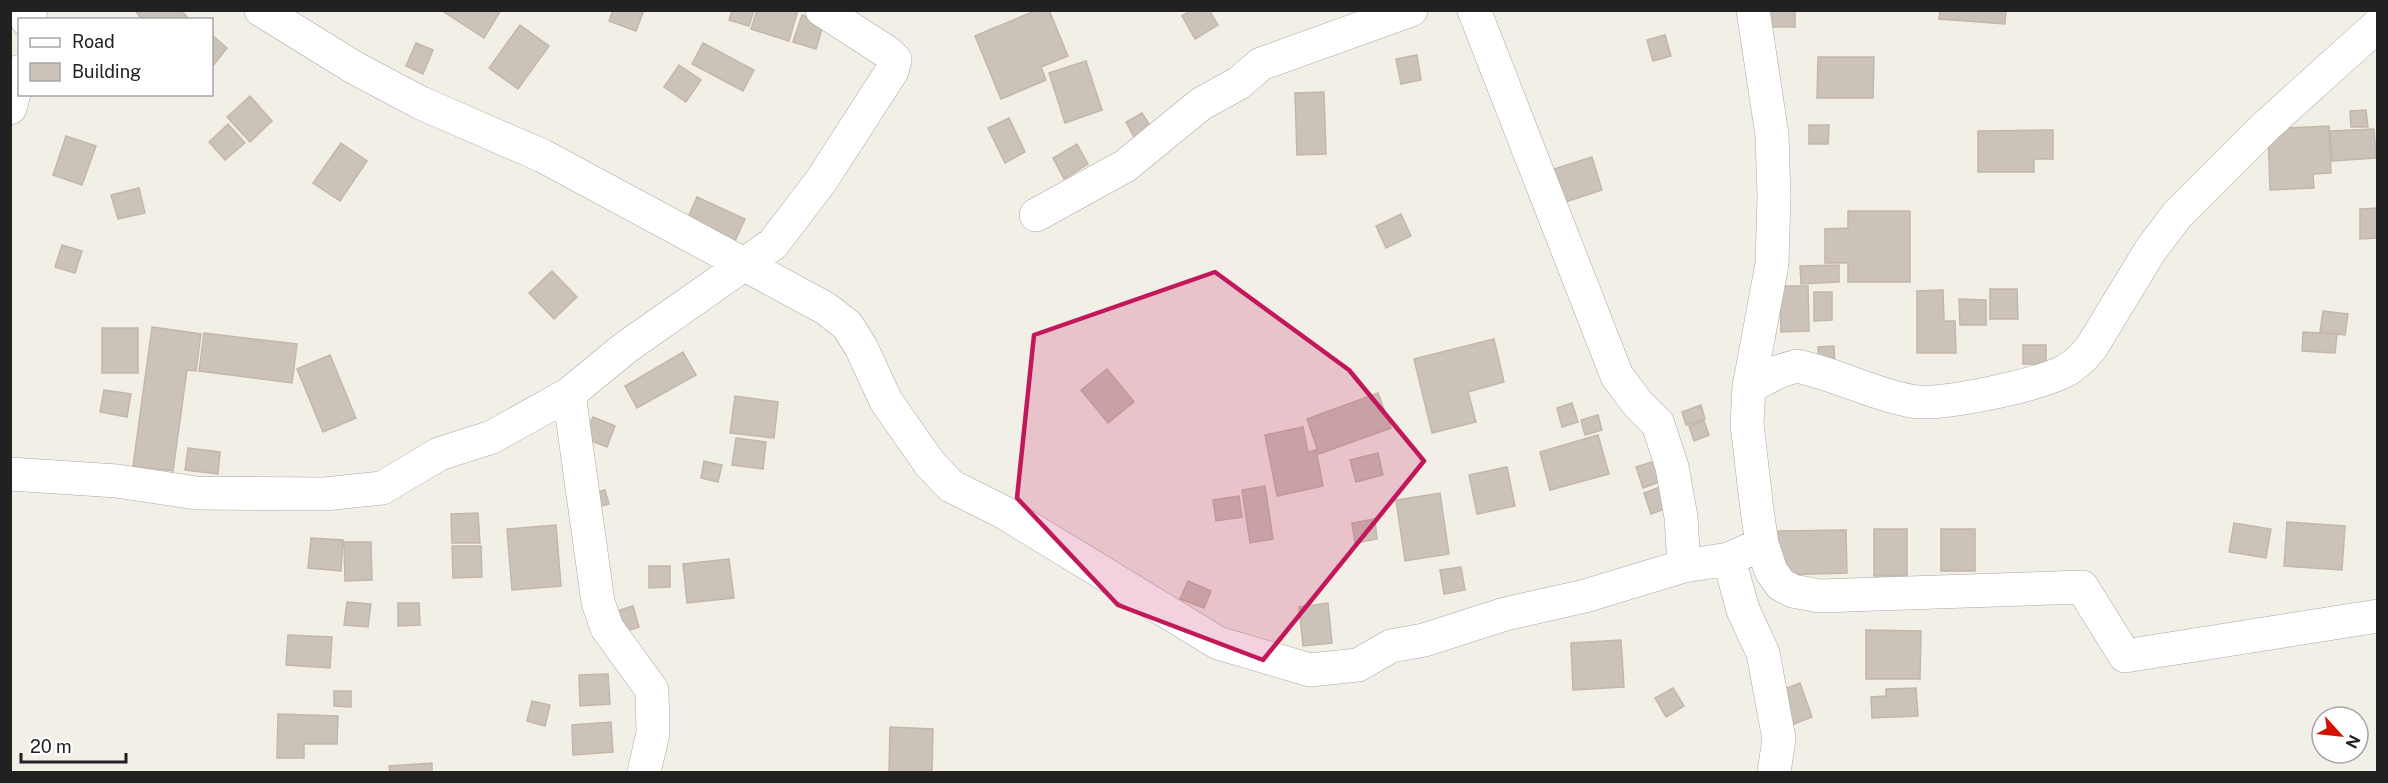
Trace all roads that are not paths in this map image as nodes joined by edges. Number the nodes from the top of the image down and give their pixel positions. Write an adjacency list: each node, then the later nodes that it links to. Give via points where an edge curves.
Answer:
1 (261, 10): 10 (street, via 421,103 543,156)
2 (822, 10): 10 (street, via 887,52 895,60 892,71 800,210 773,244)
3 (1411, 10): 9 (street, via 1261,64 1239,83 1201,104 1125,166)
4 (1474, 10): 16 (street, via 1617,376 1658,424 1672,467)
5 (1753, 10): 11 (street, via 1772,135 1774,197 1772,264)
6 (2378, 25): 11 (street, via 2265,127 2177,215 2150,250 2091,348 2079,362 2062,372 1976,395 1925,402 1797,366)
7 (18, 78): 8 (street)
8 (10, 108)
9 (1036, 215)
10 (744, 266): 12 (street, via 625,348); 16 (street, via 780,282 847,325 886,401 930,464 951,486 1003,512 1218,643 1310,670 1358,665 1391,646)
11 (1749, 387): 14 (street, via 1747,424)
12 (569, 394): 13 (street, via 492,437 438,453 382,488 325,494 196,493 117,481); 18 (street, via 598,602 607,628 652,690 653,733)
13 (10, 474)
14 (1762, 544): 15 (street); 17 (street, via 1771,572 1781,585 1819,596 2082,587 2125,656)
15 (1729, 559): 16 (street); 19 (street, via 1743,610 1763,653 1779,739)
16 (1684, 566)
17 (2378, 616)
18 (644, 772)
19 (1774, 772)

